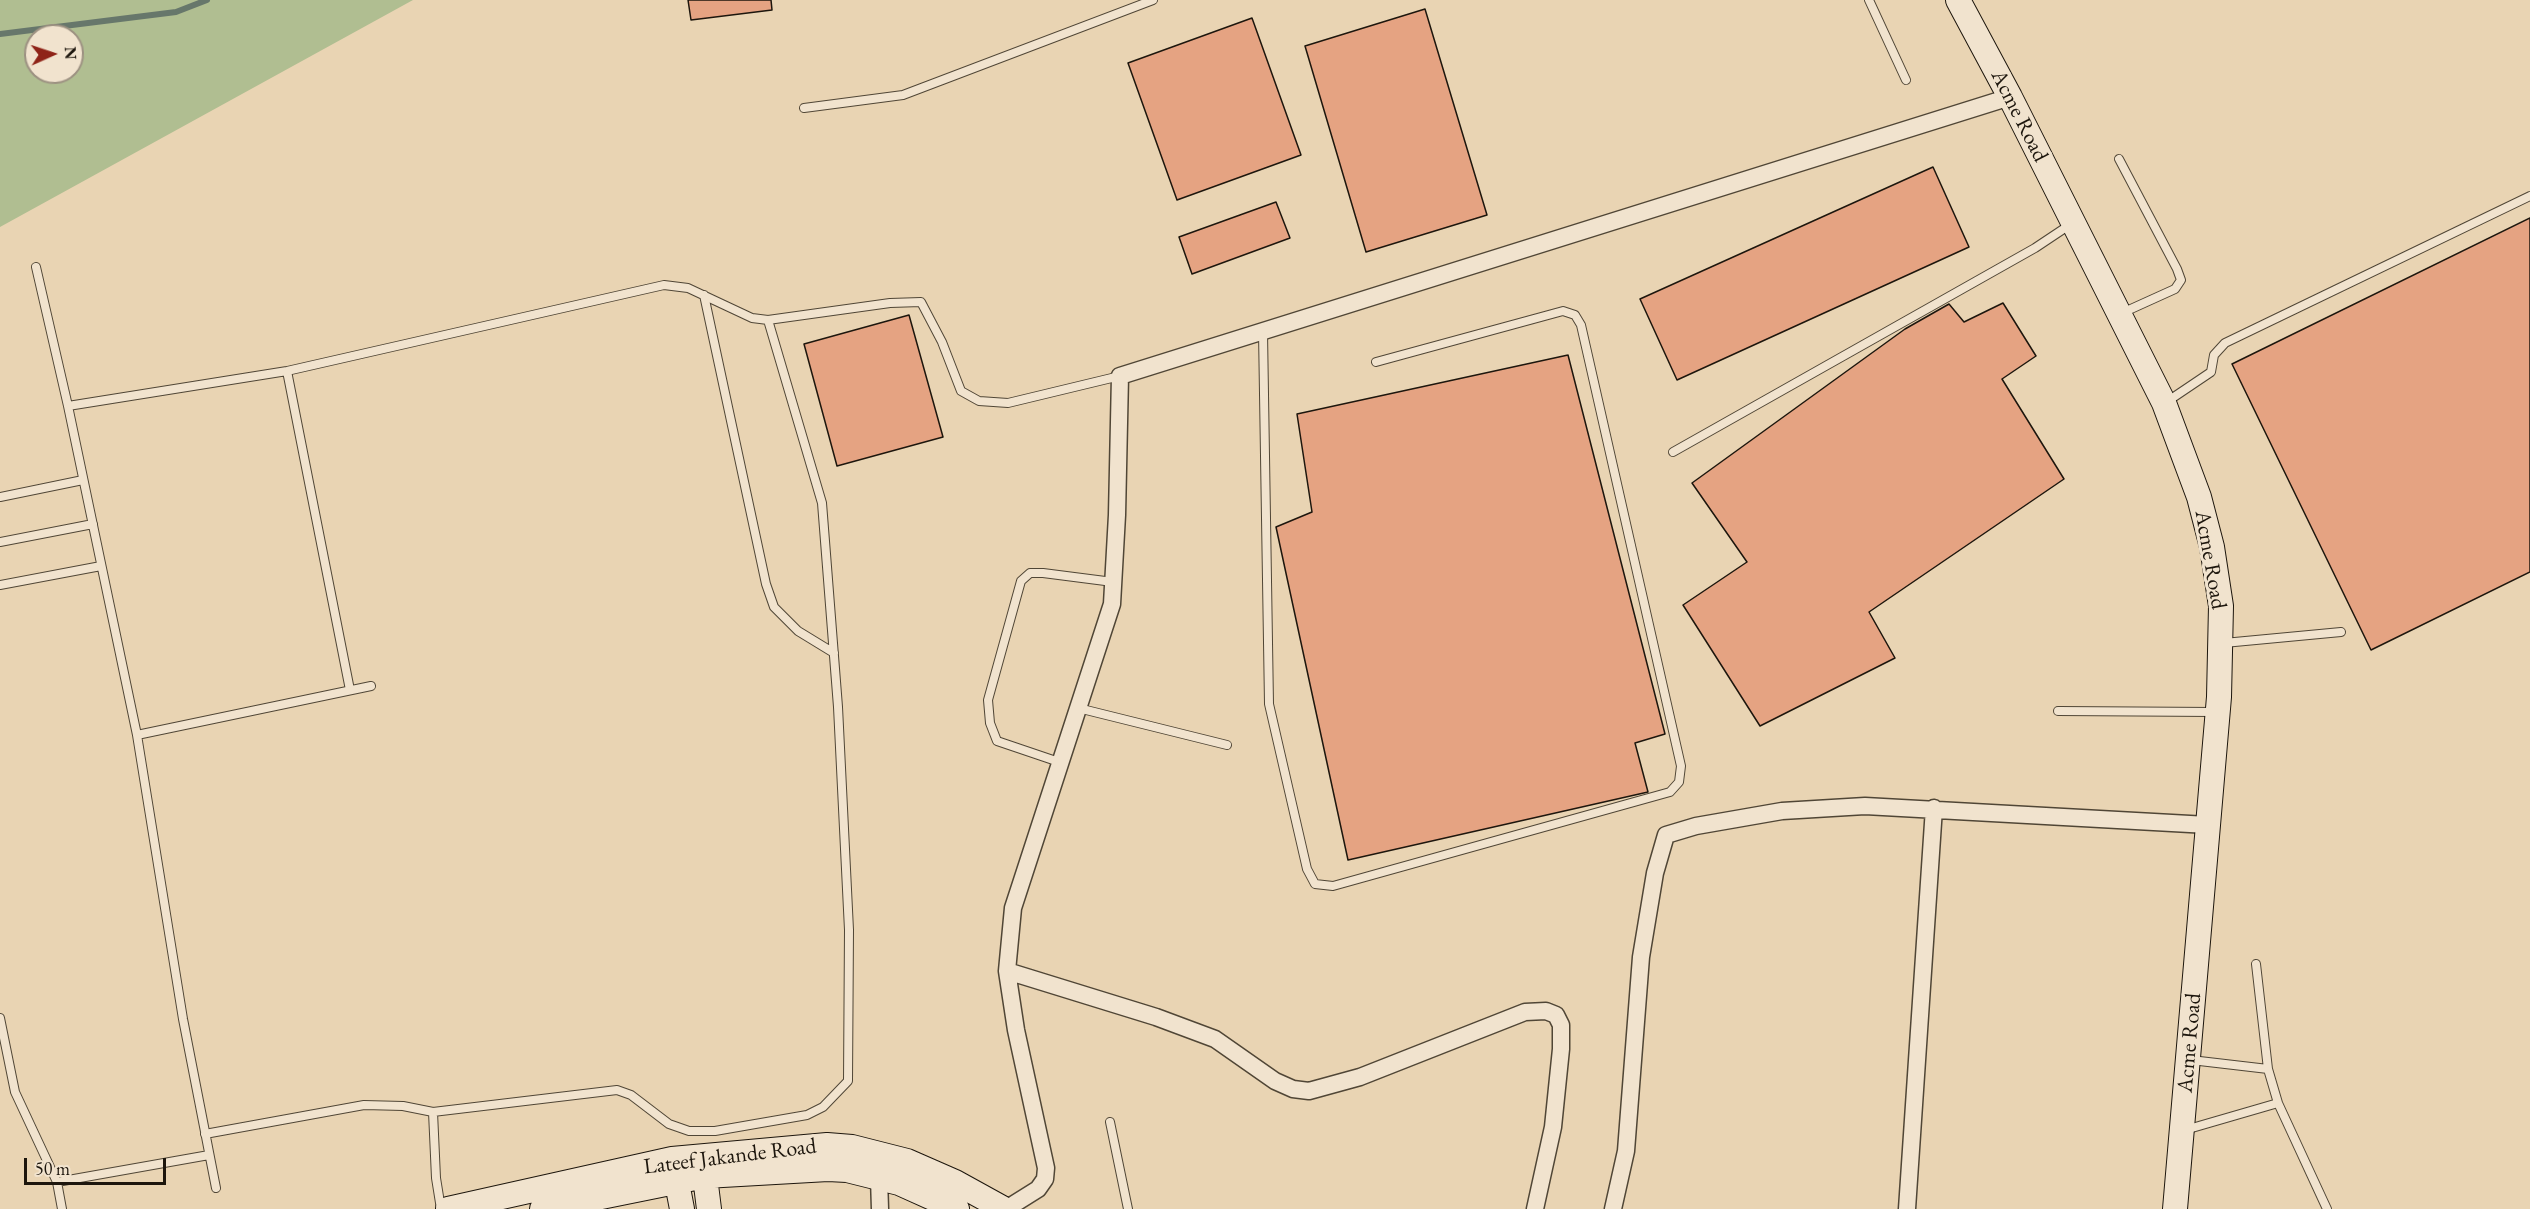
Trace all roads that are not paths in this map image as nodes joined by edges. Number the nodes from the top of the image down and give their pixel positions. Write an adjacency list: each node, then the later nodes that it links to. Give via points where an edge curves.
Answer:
1 (1153, 0): 6 (lane, via 903,95)
2 (1869, 0): 4 (lane)
3 (1958, 0): 5 (street, Acme Road)
4 (1906, 80)
5 (2010, 97): 9 (street, Acme Road); 14 (street)
6 (804, 108)
7 (2119, 159): 12 (lane, via 2181,280 2175,289)
8 (2530, 196): 18 (lane, via 2225,343 2214,355 2211,372)
9 (2072, 224): 12 (street, Acme Road); 20 (lane)
10 (36, 267): 19 (lane)
11 (704, 295): 13 (lane, via 752,318); 16 (lane, via 676,284 638,289); 30 (lane, via 774,607 798,631)
12 (2119, 315): 18 (street, Acme Road)
13 (768, 320): 17 (lane, via 921,302 961,391 979,401 1008,403); 30 (lane, via 822,503)
14 (1263, 332): 15 (lane, via 1269,705 1307,869 1315,884 1333,886 1670,792 1679,782 1681,766 1581,325 1575,315 1563,311); 17 (street)
15 (1376, 362)
16 (287, 371): 19 (lane); 32 (lane)
17 (1120, 376): 26 (street)
18 (2164, 403): 29 (street, Acme Road, via 2199,497 2212,547 2221,606)
19 (68, 406): 21 (lane)
20 (1673, 452)
21 (83, 480): 22 (lane); 23 (lane)
22 (0, 497)
23 (93, 524): 24 (lane); 25 (lane)
24 (0, 542)
25 (101, 566): 27 (lane); 36 (lane)
26 (1113, 582): 33 (street, via 1112,604); 38 (lane, via 1043,573 1030,573 1021,581 988,700 990,723 998,741)
27 (0, 585)
28 (2341, 632): 29 (lane)
29 (2220, 644): 35 (street, Acme Road)
30 (834, 653): 47 (lane, via 849,930 848,1082 836,1096 807,1115 715,1131 689,1131 669,1124 631,1095 617,1090)
31 (371, 686): 32 (lane)
32 (350, 690): 36 (lane)
33 (1077, 708): 37 (lane); 38 (street)
34 (2058, 711): 35 (lane)
35 (2218, 712): 40 (street, Acme Road)
36 (137, 735): 50 (lane)
37 (1227, 745)
38 (1059, 762): 42 (street, via 1013,908)
39 (1934, 808): 40 (street); 69 (street, via 1865,806 1782,811 1666,834 1655,873 1641,957 1626,1151); 70 (street)
40 (2208, 825): 44 (street, Acme Road)
41 (2256, 964): 45 (lane)
42 (1007, 971): 66 (street, via 1046,1168 1038,1189); 68 (street, via 1215,1039 1275,1081 1309,1091 1359,1077 1525,1012 1546,1011 1556,1015 1561,1025 1561,1049 1553,1126)
43 (0, 1018): 55 (lane, via 15,1092)
44 (2188, 1059): 45 (lane); 49 (street, Acme Road)
45 (2268, 1069): 46 (lane)
46 (2278, 1103): 49 (lane); 72 (lane)
47 (433, 1112): 50 (lane, via 364,1105); 59 (lane)
48 (1110, 1122): 67 (lane)
49 (2182, 1131): 71 (street, Acme Road)
50 (205, 1134): 51 (lane)
51 (209, 1155): 55 (lane); 57 (lane)
52 (672, 1159): 53 (street, Lateef Jakande Road); 56 (street); 60 (street, Lateef Jakande Road)
53 (703, 1166): 54 (street, Lateef Jakande Road, via 847,1170); 56 (street, Lateef Jakande Road); 63 (street); 66 (street, Lateef Jakande Road, via 827,1145 852,1147 907,1161)
54 (879, 1178): 64 (street); 65 (street, Lateef Jakande Road)
55 (57, 1182): 58 (lane)
56 (677, 1183): 61 (street, Lateef Jakande Road); 62 (street)
57 (216, 1188)
58 (62, 1209)
59 (441, 1209)
60 (448, 1209)
61 (542, 1209)
62 (682, 1209)
63 (709, 1209)
64 (880, 1209)
65 (957, 1209)
66 (1005, 1209)
67 (1128, 1209)
68 (1534, 1209)
69 (1613, 1209)
70 (1907, 1209)
71 (2175, 1209)
72 (2327, 1209)

